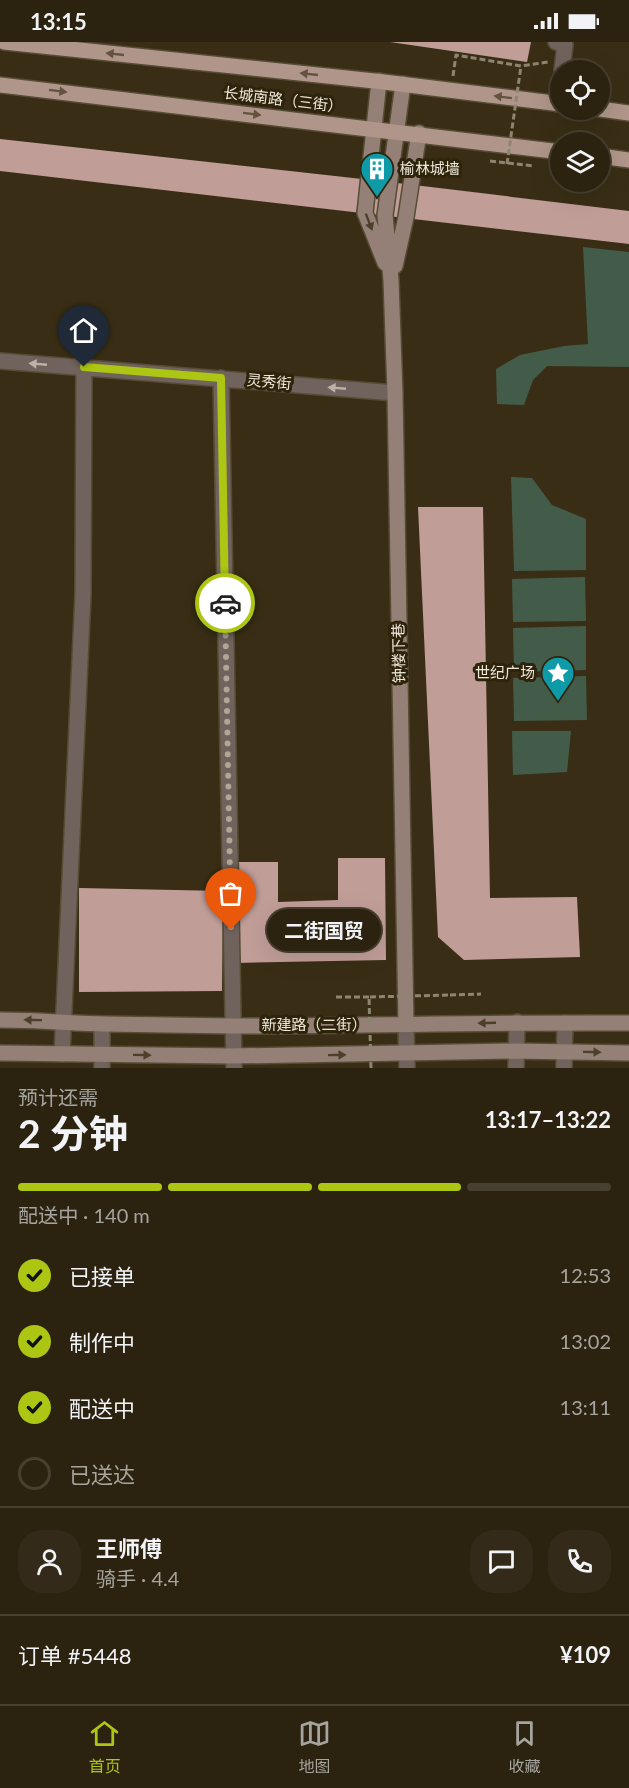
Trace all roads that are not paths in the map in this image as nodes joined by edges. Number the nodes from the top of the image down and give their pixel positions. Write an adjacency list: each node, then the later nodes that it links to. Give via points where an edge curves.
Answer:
1 (4, 42): 4 (main road, 长城南路（三街）, one-way to 1)
2 (556, 42): 3 (street, via 565,45)
3 (563, 60)
4 (379, 81): 5 (main road, 长城南路（三街）); 10 (main road)
5 (403, 84): 7 (main road, 长城南路（三街）, one-way to 5); 11 (main road)
6 (0, 85): 10 (main road, 长城南路（三街）, one-way to 10)
7 (550, 103)
8 (610, 110): 9 (main road)
9 (629, 113)
10 (373, 128): 11 (main road, 长城南路（三街）); 16 (main road, one-way to 16, via 365,213)
11 (396, 130): 12 (main road, 长城南路（三街）); 16 (main road, via 385,215)
12 (419, 133): 13 (main road, 长城南路（三街）); 16 (main road)
13 (550, 151)
14 (610, 157): 15 (main road)
15 (629, 160)
16 (391, 280): 20 (main road, 钟楼下巷)
17 (0, 361): 18 (street, 灵秀街, one-way to 17)
18 (84, 367): 19 (street, 灵秀街); 22 (street, via 83,594)
19 (221, 378): 20 (street, 灵秀街, one-way to 19); 28 (street)
20 (395, 393): 27 (main road, 钟楼下巷)
21 (0, 1020): 22 (main road, 新建路（二街）, one-way to 21)
22 (63, 1021): 26 (main road, 新建路（二街）); 33 (street)
23 (518, 1022): 24 (main road, 新建路（二街）); 27 (main road, 新建路（二街）, one-way to 27); 29 (street)
24 (565, 1023): 25 (main road, 新建路（二街）); 30 (street)
25 (629, 1023)
26 (102, 1024): 28 (main road, 新建路（二街）); 34 (street)
27 (406, 1025): 28 (main road, 新建路（二街）); 35 (street)
28 (232, 1026): 36 (street)
29 (516, 1051): 30 (main road, 新建路（二街）); 35 (main road, 新建路（二街）); 37 (street)
30 (564, 1052): 32 (main road, 新建路（二街）, one-way to 32); 38 (street)
31 (0, 1053): 33 (main road, 新建路（二街）)
32 (629, 1053)
33 (62, 1054): 34 (main road, 新建路（二街）)
34 (102, 1061): 36 (main road, 新建路（二街）, one-way to 36)
35 (407, 1061): 36 (main road, 新建路（二街）, one-way to 35)
36 (234, 1062)
37 (516, 1068)
38 (564, 1068)

